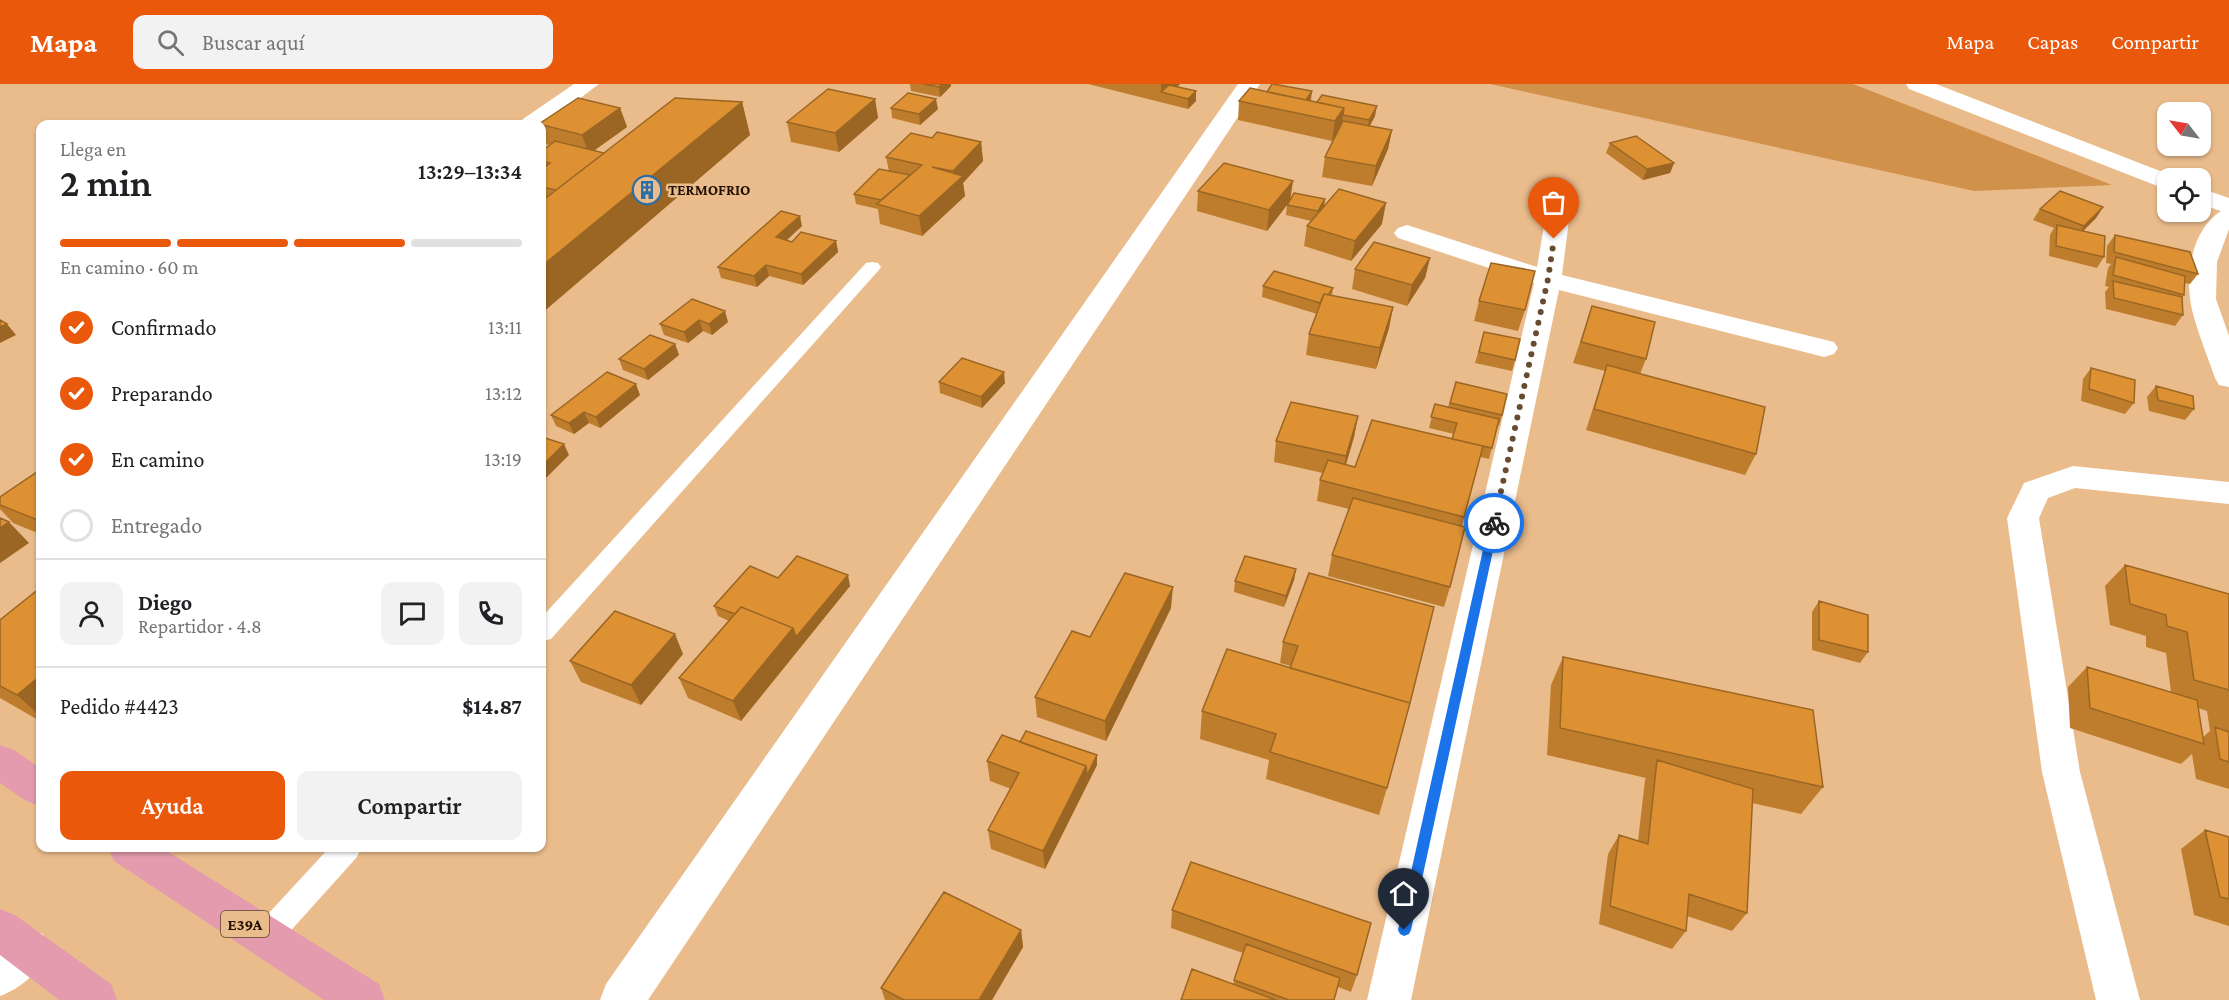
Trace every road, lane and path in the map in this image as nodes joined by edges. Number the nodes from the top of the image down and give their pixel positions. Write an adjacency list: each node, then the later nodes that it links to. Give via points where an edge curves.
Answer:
1 (588, 84): 4 (street)
2 (1249, 84): 25 (street)
3 (1917, 84): 5 (street)
4 (537, 120)
5 (2157, 178)
6 (2211, 199): 7 (street)
7 (2229, 206)
8 (2229, 217): 14 (street, via 2215,228 2204,262 2204,299)
9 (1557, 220): 12 (street)
10 (1407, 233): 12 (street)
11 (872, 267): 16 (lane)
12 (1548, 279): 13 (street); 26 (street)
13 (1824, 348)
14 (2229, 378)
15 (2229, 493): 27 (street, via 2073,477 2035,491 2023,518 2061,772)
16 (546, 628)
17 (0, 762): 18 (main road)
18 (36, 786)
19 (134, 852): 21 (main road, E39A)
20 (343, 852): 21 (lane)
21 (266, 937): 24 (main road, E39A)
22 (9, 951): 23 (main road)
23 (95, 1000)
24 (363, 1000)
25 (622, 1000)
26 (1389, 1000)
27 (2118, 1000)

